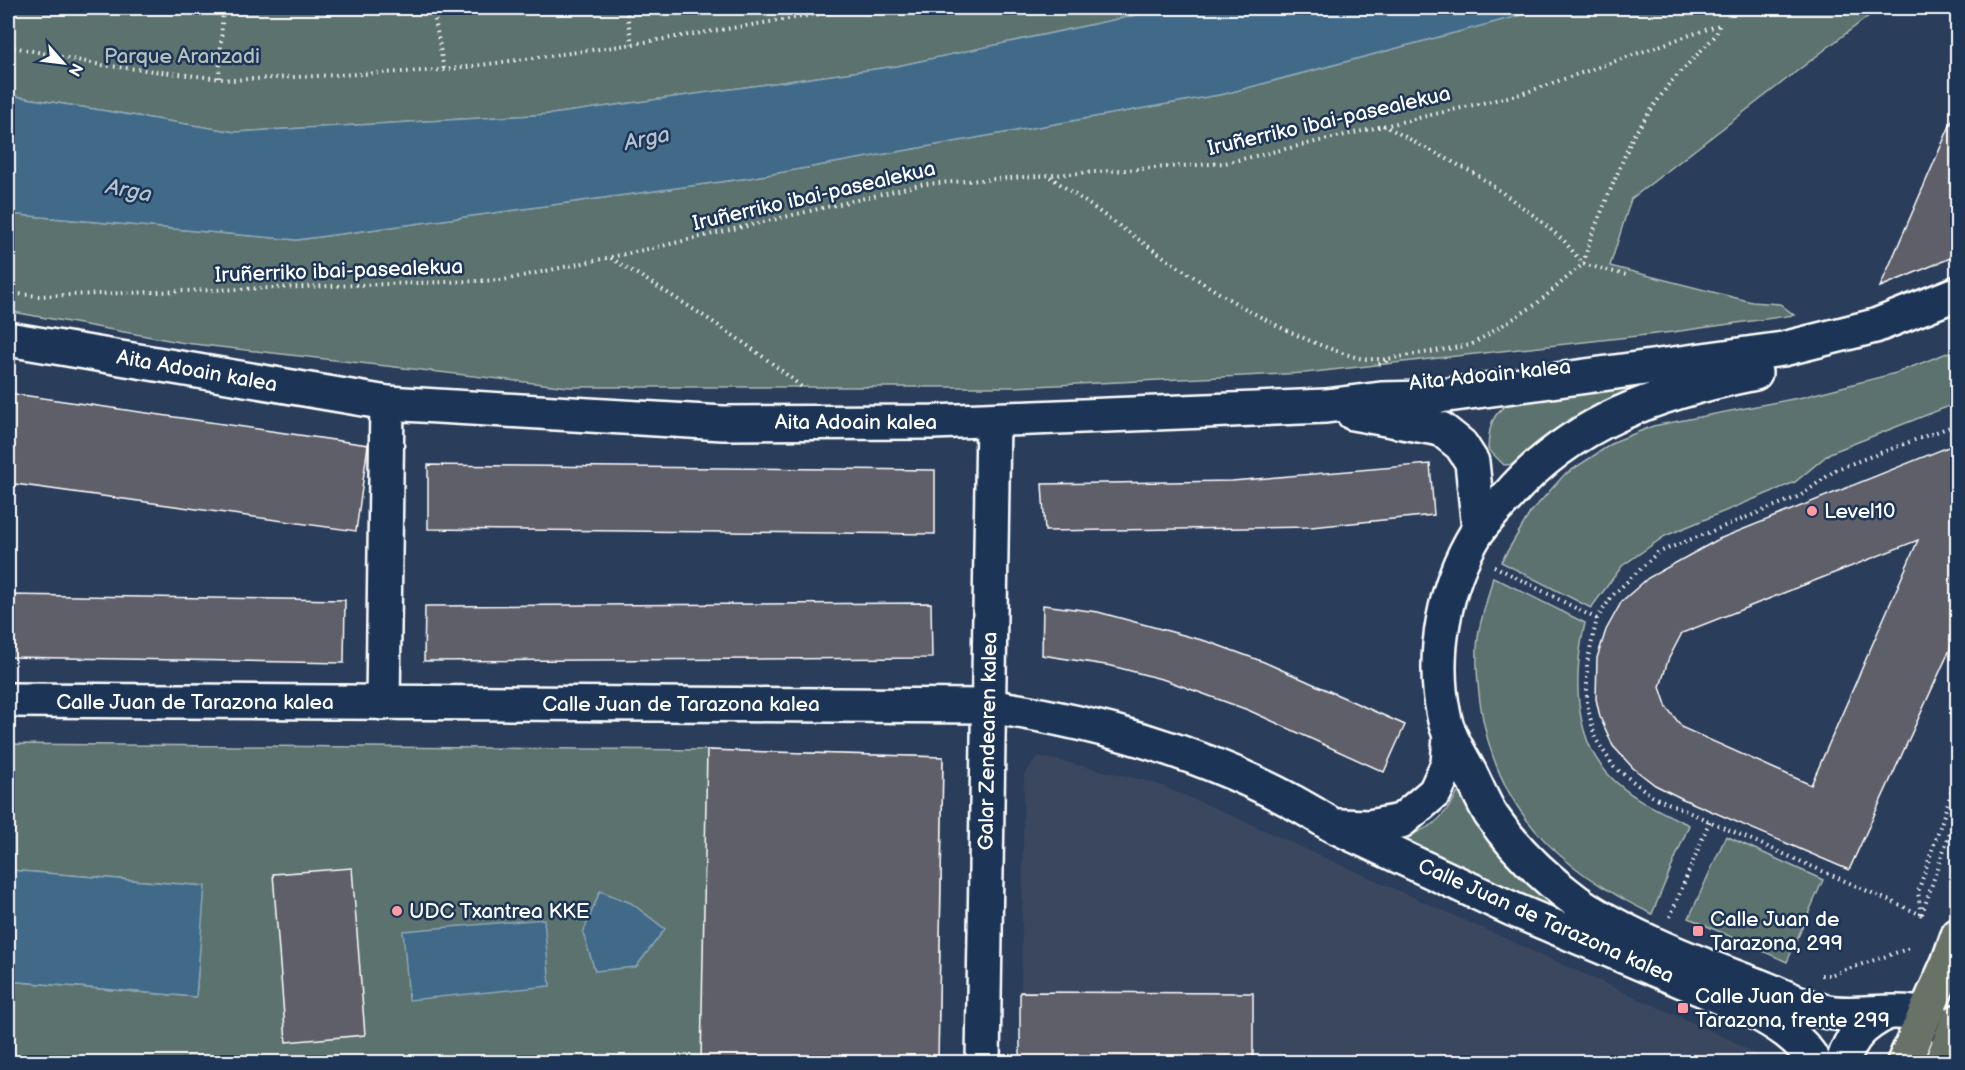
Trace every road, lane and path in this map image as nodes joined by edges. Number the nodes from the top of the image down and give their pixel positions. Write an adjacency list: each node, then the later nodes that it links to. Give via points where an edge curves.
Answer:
1 (223, 8): 8 (path)
2 (433, 8): 7 (path)
3 (626, 8): 5 (path)
4 (857, 8): 5 (path)
5 (633, 44): 7 (path)
6 (8, 45): 8 (path, via 101,65)
7 (444, 70): 8 (path)
8 (219, 78)
9 (1383, 125): 10 (path, Iruñerriko ibai-pasealekua, via 1225,163); 12 (path, via 1479,176 1536,217); 12 (path, Iruñerriko ibai-pasealekua, via 1521,94 1719,25 1716,35 1669,84 1634,136)
10 (1050, 177): 11 (path, Iruñerriko ibai-pasealekua, via 924,184); 18 (path, Aita Adoain kalea, via 1274,325 1357,357)
11 (611, 258): 15 (path, Iruñerriko ibai-pasealekua, via 504,280 39,296); 24 (path, via 783,371)
12 (1583, 264): 13 (path); 18 (path, via 1535,305 1471,345)
13 (1626, 275)
14 (1958, 292): 22 (street, Aita Adoain kalea, via 1875,326 1783,349 1426,398)
15 (8, 293)
16 (1958, 313): 26 (street, via 1889,340 1806,364 1723,380 1636,404 1579,433 1516,486)
17 (8, 339): 21 (street, Aita Adoain kalea)
18 (1387, 359): 19 (path); 20 (path, Aita Adoain kalea)
19 (1379, 364)
20 (1388, 377)
21 (387, 403): 24 (street, Aita Adoain kalea, via 723,423); 30 (street)
22 (1326, 406): 23 (street, Aita Adoain kalea); 26 (street, Aita Adoain kalea, via 1442,429 1461,445 1472,462)
23 (993, 420): 24 (street, Aita Adoain kalea); 31 (street, Galar Zendearen kalea)
24 (842, 422)
25 (1958, 424): 28 (path, via 1837,470 1800,496 1658,554 1612,596)
26 (1479, 529): 32 (street, Calle Juan de Tarazona kalea, via 1441,625 1439,680)
27 (1490, 564): 28 (path)
28 (1598, 619): 35 (path, via 1587,663 1587,704 1595,738 1614,767 1652,796)
29 (8, 700): 30 (street, Calle Juan de Tarazona kalea)
30 (383, 703): 31 (street, Calle Juan de Tarazona kalea)
31 (988, 706): 36 (street, Calle Juan de Tarazona kalea, via 1054,716 1207,762); 45 (street, Galar Zendearen kalea)
32 (1450, 736): 36 (street, Calle Juan de Tarazona kalea, via 1448,764 1435,792 1401,821 1369,827); 42 (street, Calle Juan de Tarazona kalea, via 1491,814 1528,860 1577,902 1701,964 1826,1012)
33 (1958, 773): 37 (path, via 1918,892)
34 (1958, 808): 37 (path)
35 (1710, 820): 37 (path); 38 (path)
36 (1332, 825): 46 (street, Calle Juan de Tarazona kalea, via 1512,909 1751,1010 1774,1022 1808,1050)
37 (1922, 915)
38 (1668, 921)
39 (1958, 935): 43 (main road)
40 (1910, 948): 41 (path, via 1830,975)
41 (1818, 975)
42 (1886, 1013): 43 (street, Calle Juan de Tarazona kalea); 47 (street, via 1862,1026 1849,1044)
43 (1926, 1014): 44 (street, via 1941,1024); 48 (main road)
44 (1952, 1043)
45 (983, 1062)
46 (1814, 1062)
47 (1843, 1062)
48 (1904, 1062)

